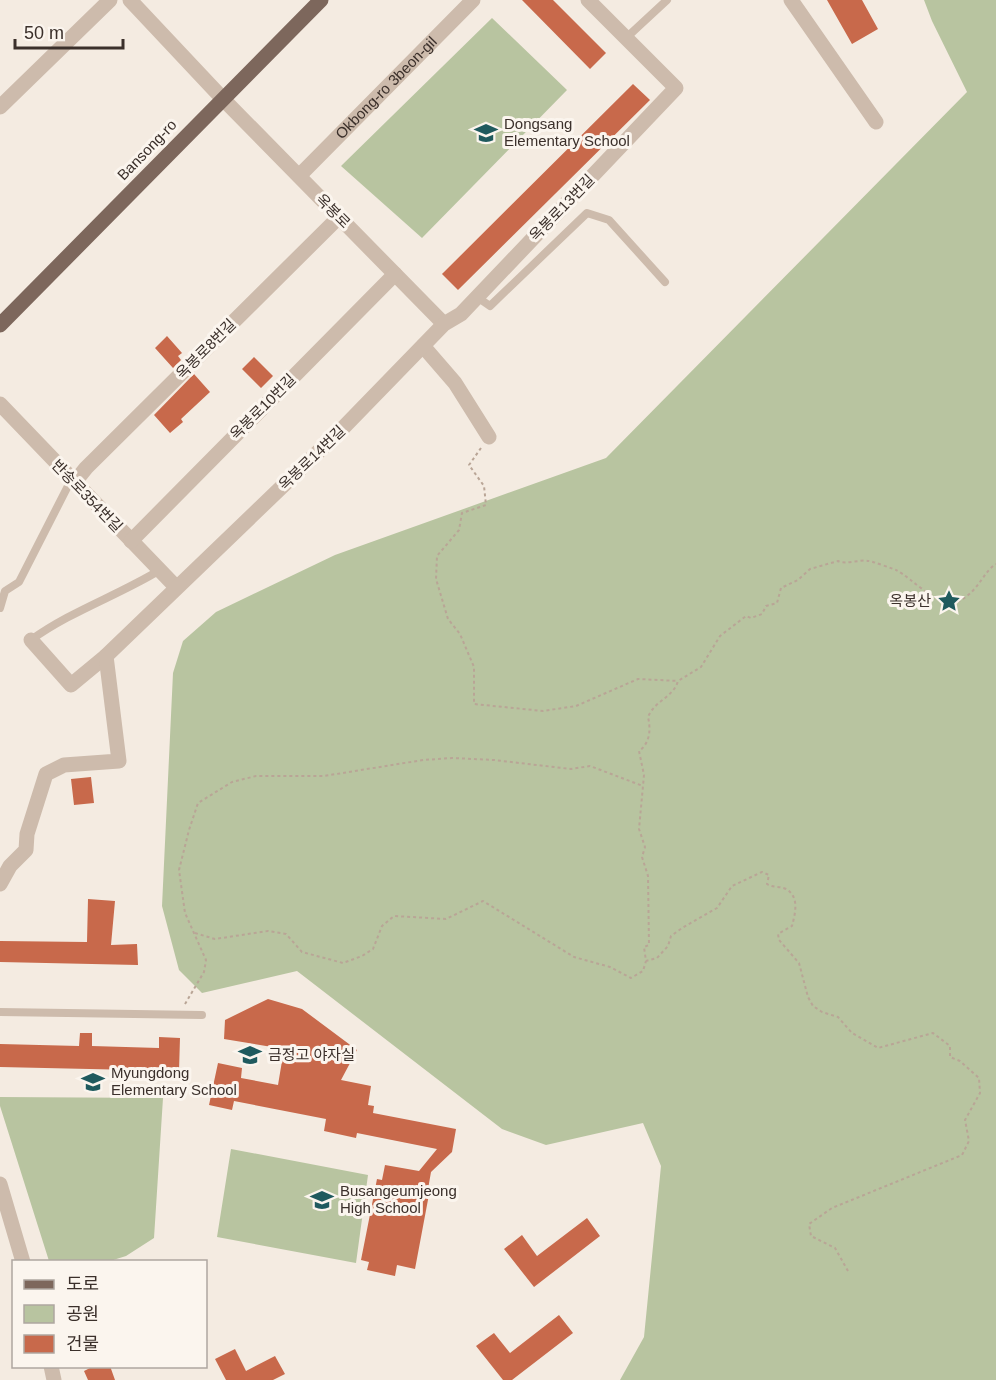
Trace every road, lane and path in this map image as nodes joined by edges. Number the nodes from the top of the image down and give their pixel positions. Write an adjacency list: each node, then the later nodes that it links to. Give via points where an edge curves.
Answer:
1 (110, 0): 10 (street)
2 (130, 0): 9 (street, 옥봉로)
3 (321, 0): 9 (main road, Bansong-ro)
4 (473, 0): 12 (street, Okbong-ro 3beon-gil)
5 (588, 0): 8 (street)
6 (667, 0): 8 (lane)
7 (791, 0): 11 (street)
8 (626, 38): 16 (street, 옥봉로13번길, via 676,88)
9 (223, 99): 12 (street, 옥봉로); 18 (main road, Bansong-ro)
10 (0, 107)
11 (876, 122)
12 (299, 177): 13 (street, 옥봉로)
13 (339, 217): 14 (street, 옥봉로); 22 (street, 옥봉로8번길)
14 (395, 274): 17 (street, 옥봉로); 23 (street, 옥봉로10번길)
15 (665, 282): 16 (lane, via 609,220 587,213 490,306)
16 (477, 297): 17 (street, 옥봉로13번길, via 461,314)
17 (444, 324): 19 (street, 옥봉로14번길)
18 (0, 326)
19 (423, 346): 21 (street, via 455,383); 26 (street, 옥봉로14번길)
20 (0, 404): 22 (street, 반송로354번길)
21 (489, 437): 30 (path, via 469,465 484,486 486,505 462,513 459,530 436,556 440,596 474,667 474,704 543,711 576,706 639,679)
22 (74, 483): 23 (street, 반송로354번길); 27 (lane, via 69,484 20,582 5,591)
23 (131, 541): 25 (street, 반송로354번길)
24 (996, 564): 30 (path, via 988,569 978,588 954,602 936,597 894,569 868,560 842,564 838,561 810,568 782,588 777,603 766,606 762,615 746,616 728,628 701,668)
25 (159, 570): 26 (street, 반송로354번길); 28 (lane, via 60,619)
26 (176, 587): 29 (street, 옥봉로14번길)
27 (0, 608)
28 (31, 640): 29 (street, 옥봉로14번길, via 70,685)
29 (106, 656): 32 (street, via 119,761 64,765 46,774 27,834 26,850)
30 (678, 681): 31 (path, via 675,691 655,704 648,717 649,738 639,751)
31 (644, 786): 33 (path, via 590,766 571,769 452,758 324,776 256,776 232,782 198,803 189,830 179,870 182,902); 34 (path, via 639,829 648,876)
32 (0, 884)
33 (194, 933): 34 (path, via 215,939 268,931 286,934 302,951 344,963 373,949 382,926 394,916 446,919 483,901 584,961 610,967 631,978 643,971); 36 (path, via 206,960 204,972)
34 (646, 962): 40 (path, via 657,958 671,936 717,908 732,886 762,872 769,875 767,884 784,888 794,899 792,926 778,934 779,940 799,963 813,1006 838,1017 852,1033 878,1048 928,1034 938,1035 950,1046 950,1057 979,1078 980,1093 965,1120 969,1141 962,1155 832,1208 809,1224 811,1236 835,1248)
35 (0, 1012): 36 (lane)
36 (179, 1013): 37 (lane)
37 (202, 1015)
38 (0, 1184): 39 (street)
39 (22, 1260)
40 (848, 1271)

